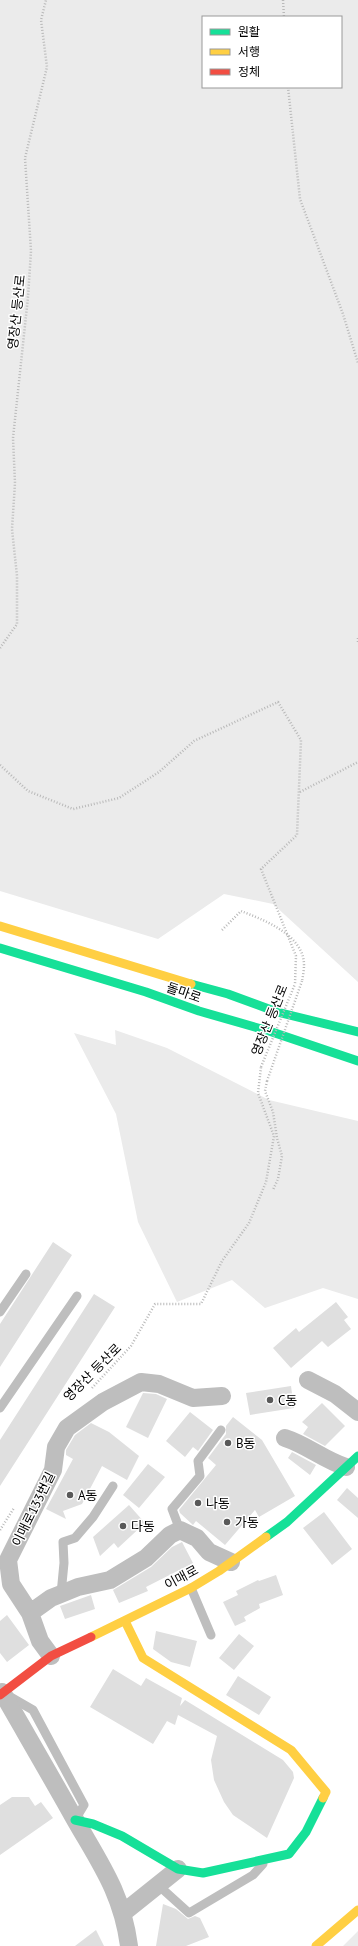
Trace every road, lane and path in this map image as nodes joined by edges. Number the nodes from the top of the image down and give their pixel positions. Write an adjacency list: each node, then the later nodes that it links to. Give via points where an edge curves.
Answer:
1 (46, 0): 8 (path, 영장산 등산로, via 41,20 47,67 25,158 31,251 13,438 12,529 17,576 17,624)
2 (283, 0): 3 (path)
3 (284, 16)
4 (288, 88): 5 (path, via 300,199 343,314)
5 (358, 363)
6 (358, 638): 7 (path)
7 (358, 644)
8 (0, 648)
9 (358, 762): 11 (path)
10 (0, 765): 11 (path, 영장산 등산로, via 28,791 73,809 119,798 159,772 194,741 278,702 301,740)
11 (300, 792): 14 (path, 영장산 등산로, via 297,835 260,869)
12 (0, 926): 16 (street, 돌마로, via 228,994 276,1012)
13 (222, 930): 14 (path, via 241,911)
14 (287, 933): 20 (path, bridge, via 298,945 304,964 302,981 267,1081 266,1091 282,1156 278,1179); 25 (path, 영장산 등산로, bridge, via 296,956 295,984 261,1067 258,1093 274,1136 266,1182 249,1223 222,1261 201,1304 155,1304 131,1346)
15 (0, 948): 17 (street, 돌마로, via 146,992)
16 (358, 1032)
17 (329, 1052): 18 (street, 돌마로); 19 (street)
18 (358, 1061)
19 (358, 1066)
20 (273, 1190)
21 (26, 1274): 23 (lane)
22 (77, 1296): 27 (lane)
23 (0, 1312)
24 (308, 1380): 28 (street, via 335,1394)
25 (89, 1391)
26 (222, 1396): 37 (street, 이매로133번길, via 193,1398 158,1384 142,1382 103,1402 66,1428 56,1447 53,1470 8,1560)
27 (0, 1408)
28 (358, 1412)
29 (221, 1430): 35 (lane, via 198,1461 200,1476 172,1509)
30 (285, 1438): 31 (street, via 302,1443 335,1463)
31 (352, 1462): 36 (street, 이매로, via 287,1522)
32 (113, 1486): 39 (lane, via 93,1517 75,1538 63,1542)
33 (17, 1504): 34 (path)
34 (0, 1530)
35 (180, 1530): 36 (street, via 197,1538 209,1552); 39 (street, via 170,1535 146,1558 110,1580 78,1587)
36 (231, 1562): 38 (street, 이매로)
37 (6, 1583): 40 (street, 이매로133번길)
38 (190, 1588): 41 (street, 이매로); 42 (lane)
39 (61, 1594): 40 (street)
40 (30, 1613): 43 (street, 이매로133번길, via 40,1641)
41 (125, 1621): 43 (street, 이매로); 46 (street, via 143,1658 291,1750 326,1792 306,1832 289,1854)
42 (211, 1635)
43 (51, 1656): 44 (street, 이매로)
44 (1, 1693): 45 (street)
45 (75, 1820): 47 (street, via 122,1836); 50 (street, via 94,1848)
46 (266, 1860): 47 (street, via 203,1873); 48 (lane, via 253,1875 189,1913)
47 (178, 1869): 48 (street)
48 (158, 1885): 50 (street)
49 (358, 1910): 52 (street)
50 (123, 1913): 51 (street)
51 (129, 1946)
52 (316, 1946)

